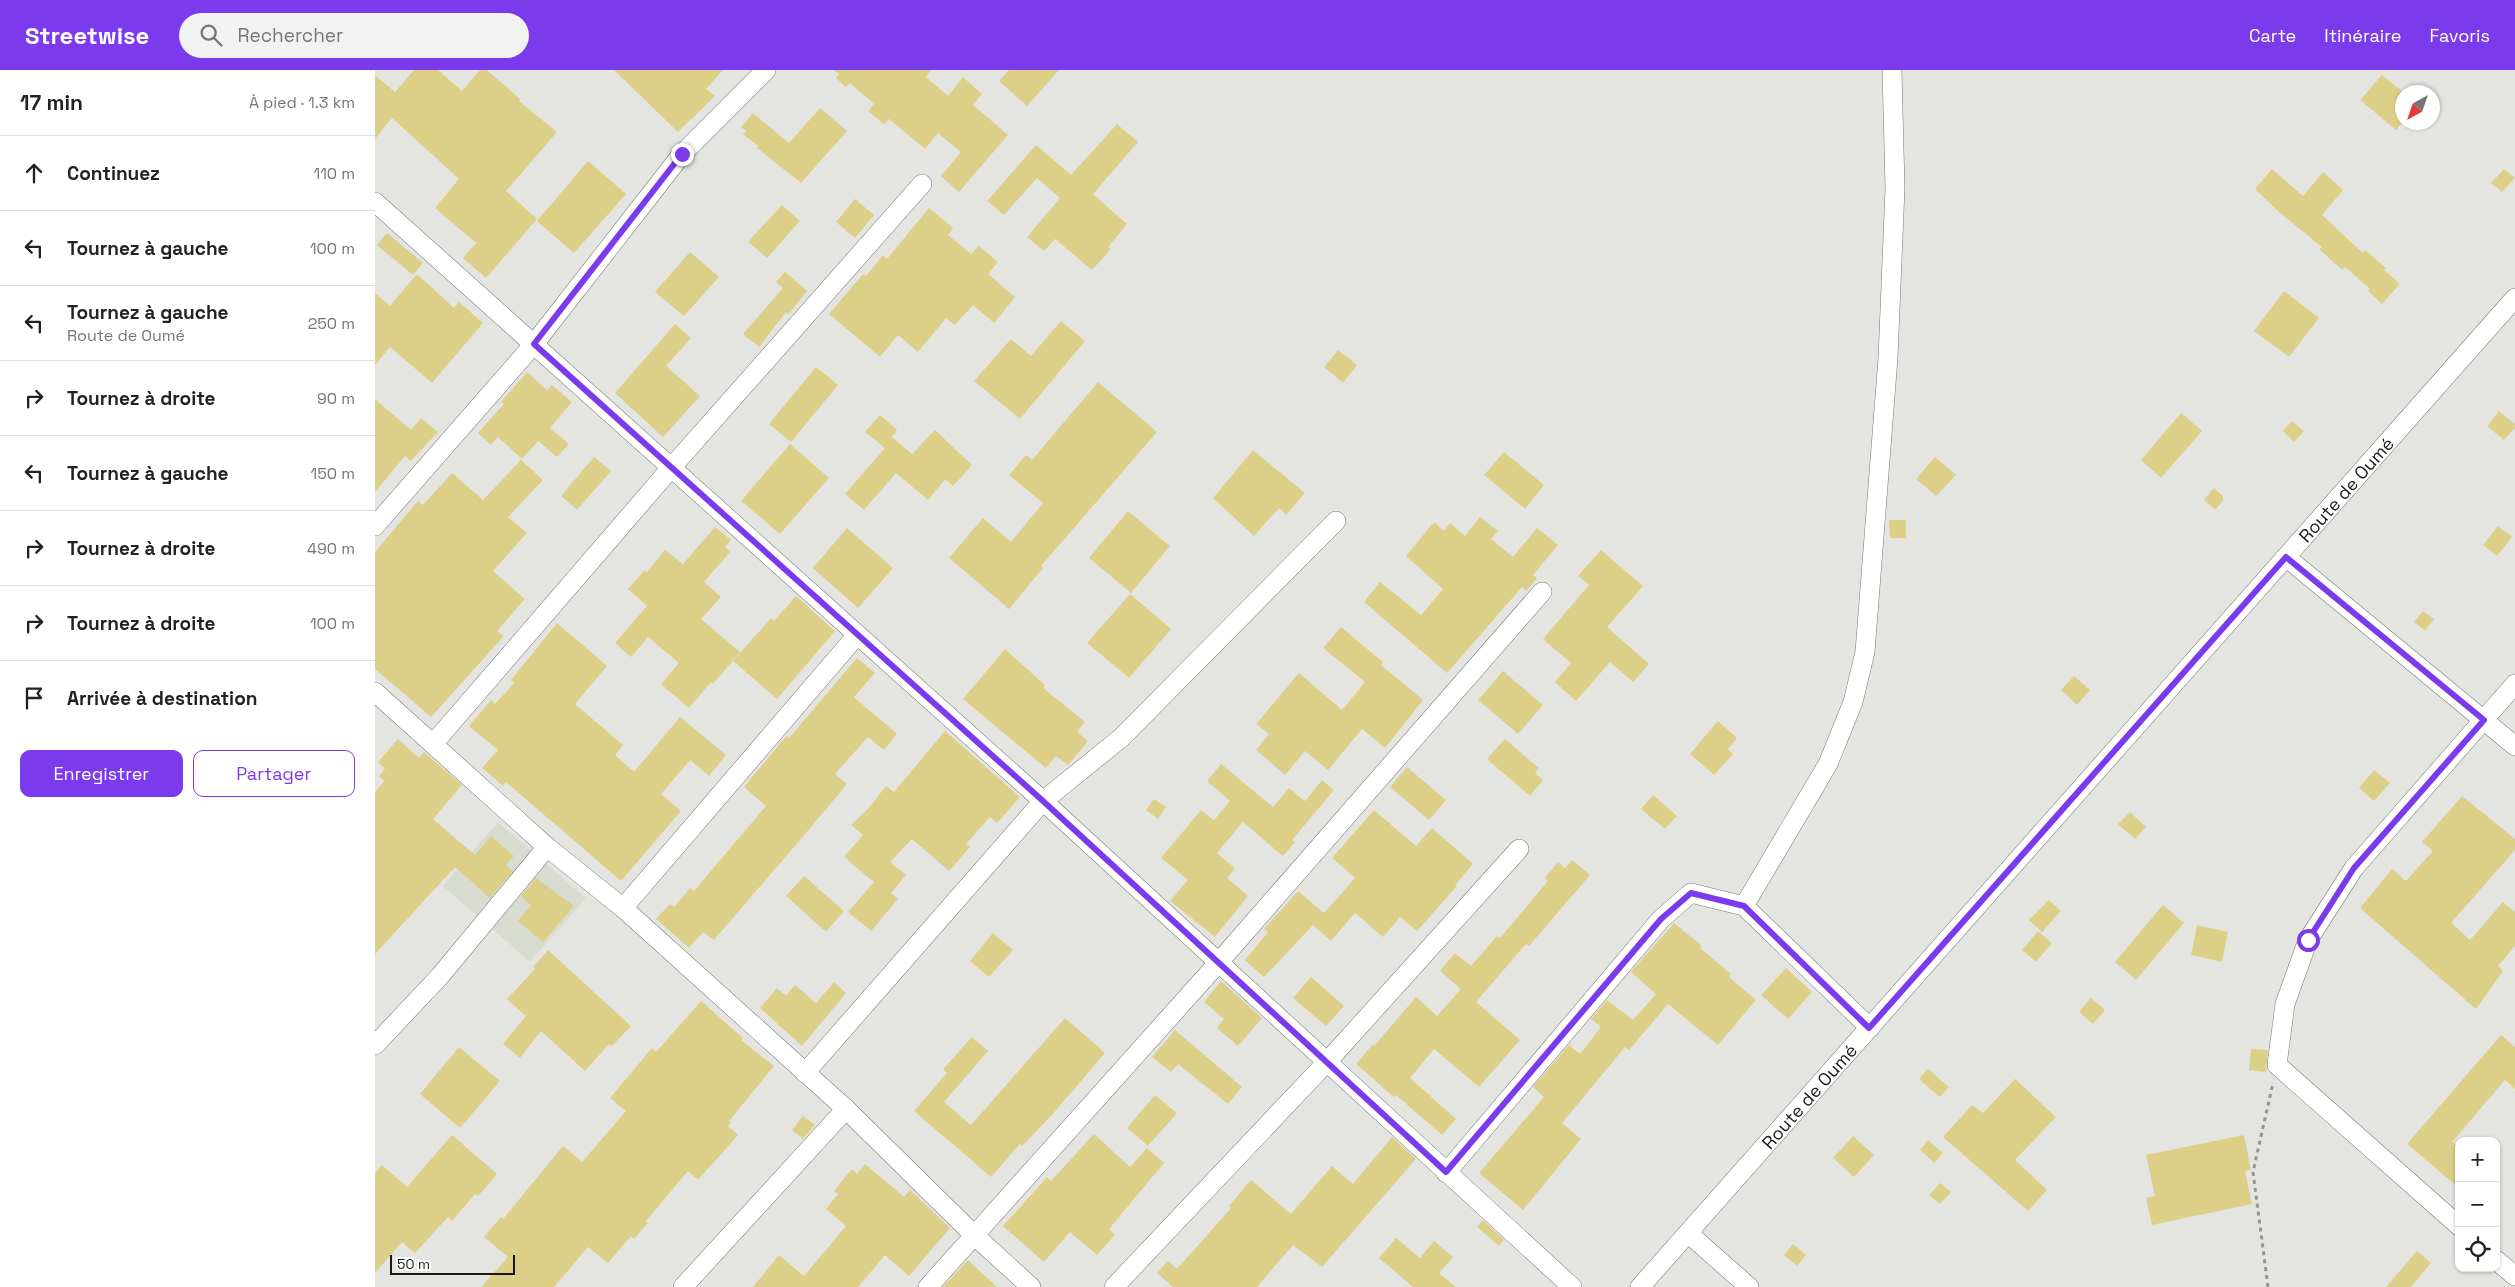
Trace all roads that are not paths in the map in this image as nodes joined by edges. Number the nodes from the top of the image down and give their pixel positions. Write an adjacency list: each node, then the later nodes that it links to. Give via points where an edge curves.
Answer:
1 (766, 70): 6 (street, via 682,154)
2 (1892, 70): 21 (street, via 1895,188 1888,358 1865,652 1853,702 1828,764)
3 (922, 184): 7 (street)
4 (375, 202): 6 (street)
5 (2515, 298): 10 (street, Route de Oumé)
6 (534, 344): 7 (street); 9 (street)
7 (671, 468): 12 (street); 16 (street)
8 (1336, 521): 18 (street, via 1121,738)
9 (375, 526)
10 (2286, 557): 15 (street); 24 (street, Route de Oumé)
11 (1542, 592): 23 (street)
12 (857, 635): 18 (street); 22 (street)
13 (2515, 684): 15 (street)
14 (375, 692): 16 (street)
15 (2484, 720): 17 (street); 30 (street, via 2354,868 2308,940 2285,1004 2277,1065)
16 (433, 744): 19 (street)
17 (2515, 746)
18 (1043, 801): 23 (street); 27 (street)
19 (547, 847): 22 (street); 25 (street, via 440,976)
20 (1519, 849): 26 (street)
21 (1744, 906): 24 (street); 29 (street, via 1691,893 1661,919)
22 (623, 908): 27 (street)
23 (1219, 962): 26 (street); 32 (street)
24 (1869, 1028): 31 (street, Route de Oumé)
25 (375, 1045)
26 (1326, 1063): 29 (street); 38 (street)
27 (805, 1073): 28 (street)
28 (845, 1109): 32 (street); 35 (street)
29 (1446, 1172): 39 (street)
30 (2455, 1222)
31 (1688, 1233): 40 (street, Route de Oumé); 41 (street)
32 (975, 1236): 36 (street); 37 (street)
33 (2500, 1263): 34 (street)
34 (2515, 1276)
35 (683, 1287)
36 (928, 1287)
37 (1031, 1287)
38 (1114, 1287)
39 (1572, 1287)
40 (1640, 1287)
41 (1749, 1287)

